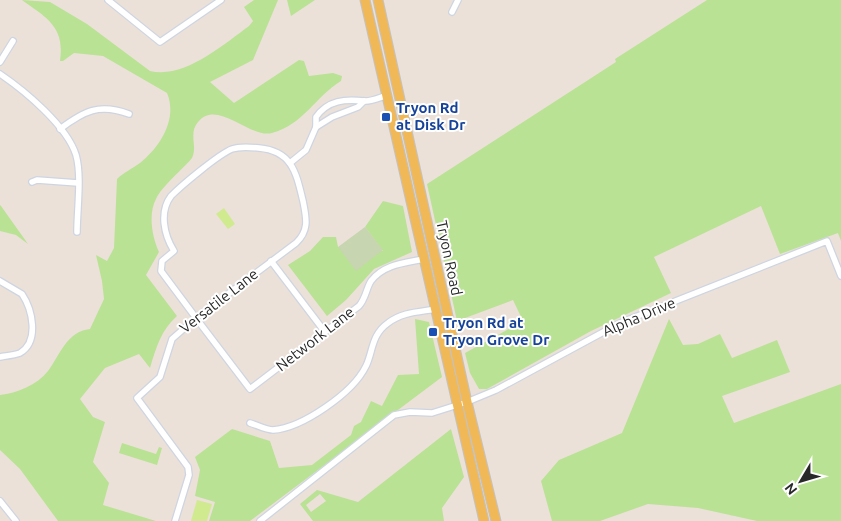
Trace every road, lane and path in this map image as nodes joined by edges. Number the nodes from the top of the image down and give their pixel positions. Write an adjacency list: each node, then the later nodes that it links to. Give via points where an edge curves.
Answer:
1 (108, 0): 2 (street, via 160,42)
2 (221, 0)
3 (365, 0): 10 (main road, Tryon Road)
4 (378, 0): 27 (main road, Tryon Road)
5 (458, 0): 6 (street)
6 (452, 12)
7 (13, 41): 8 (street)
8 (0, 62)
9 (0, 74): 14 (street, via 24,92)
10 (388, 95): 11 (street); 19 (main road, Tryon Road)
11 (364, 101): 13 (street); 13 (street, via 329,104 316,117)
12 (129, 114): 14 (street, via 102,108 84,113)
13 (316, 127): 15 (street, via 306,150)
14 (60, 129): 17 (street, via 76,154)
15 (290, 163): 20 (street, Versatile Lane, via 297,177 306,229 301,238); 24 (street, via 274,150 231,149 168,200 164,230 174,250 162,260 161,271)
16 (32, 182): 17 (street)
17 (78, 183): 18 (street)
18 (78, 232)
19 (424, 259): 23 (main road, Tryon Road); 25 (street, Network Lane, via 380,273 370,284 359,306)
20 (271, 261): 24 (street, Versatile Lane); 25 (street)
21 (841, 276): 27 (street, Alpha Drive, via 827,241 620,323 496,390)
22 (0, 282): 26 (street, via 22,294 28,302 32,322 31,337 26,347 19,353)
23 (436, 309): 28 (main road, Tryon Road); 29 (street, via 408,313 387,323 372,344 366,366 345,394 300,422 272,430)
24 (196, 318): 25 (street, Network Lane, via 250,389); 32 (street, Versatile Lane, via 172,339 160,377 137,398 188,468 189,475)
25 (325, 332)
26 (0, 357)
27 (467, 402): 28 (street, Alpha Drive); 35 (main road, Tryon Road)
28 (457, 406): 33 (street, Alpha Drive, via 432,413 400,413 388,419); 34 (main road, Tryon Road)
29 (250, 424)
30 (0, 501): 31 (street)
31 (16, 521)
32 (175, 521)
33 (260, 521)
34 (484, 521)
35 (496, 521)

